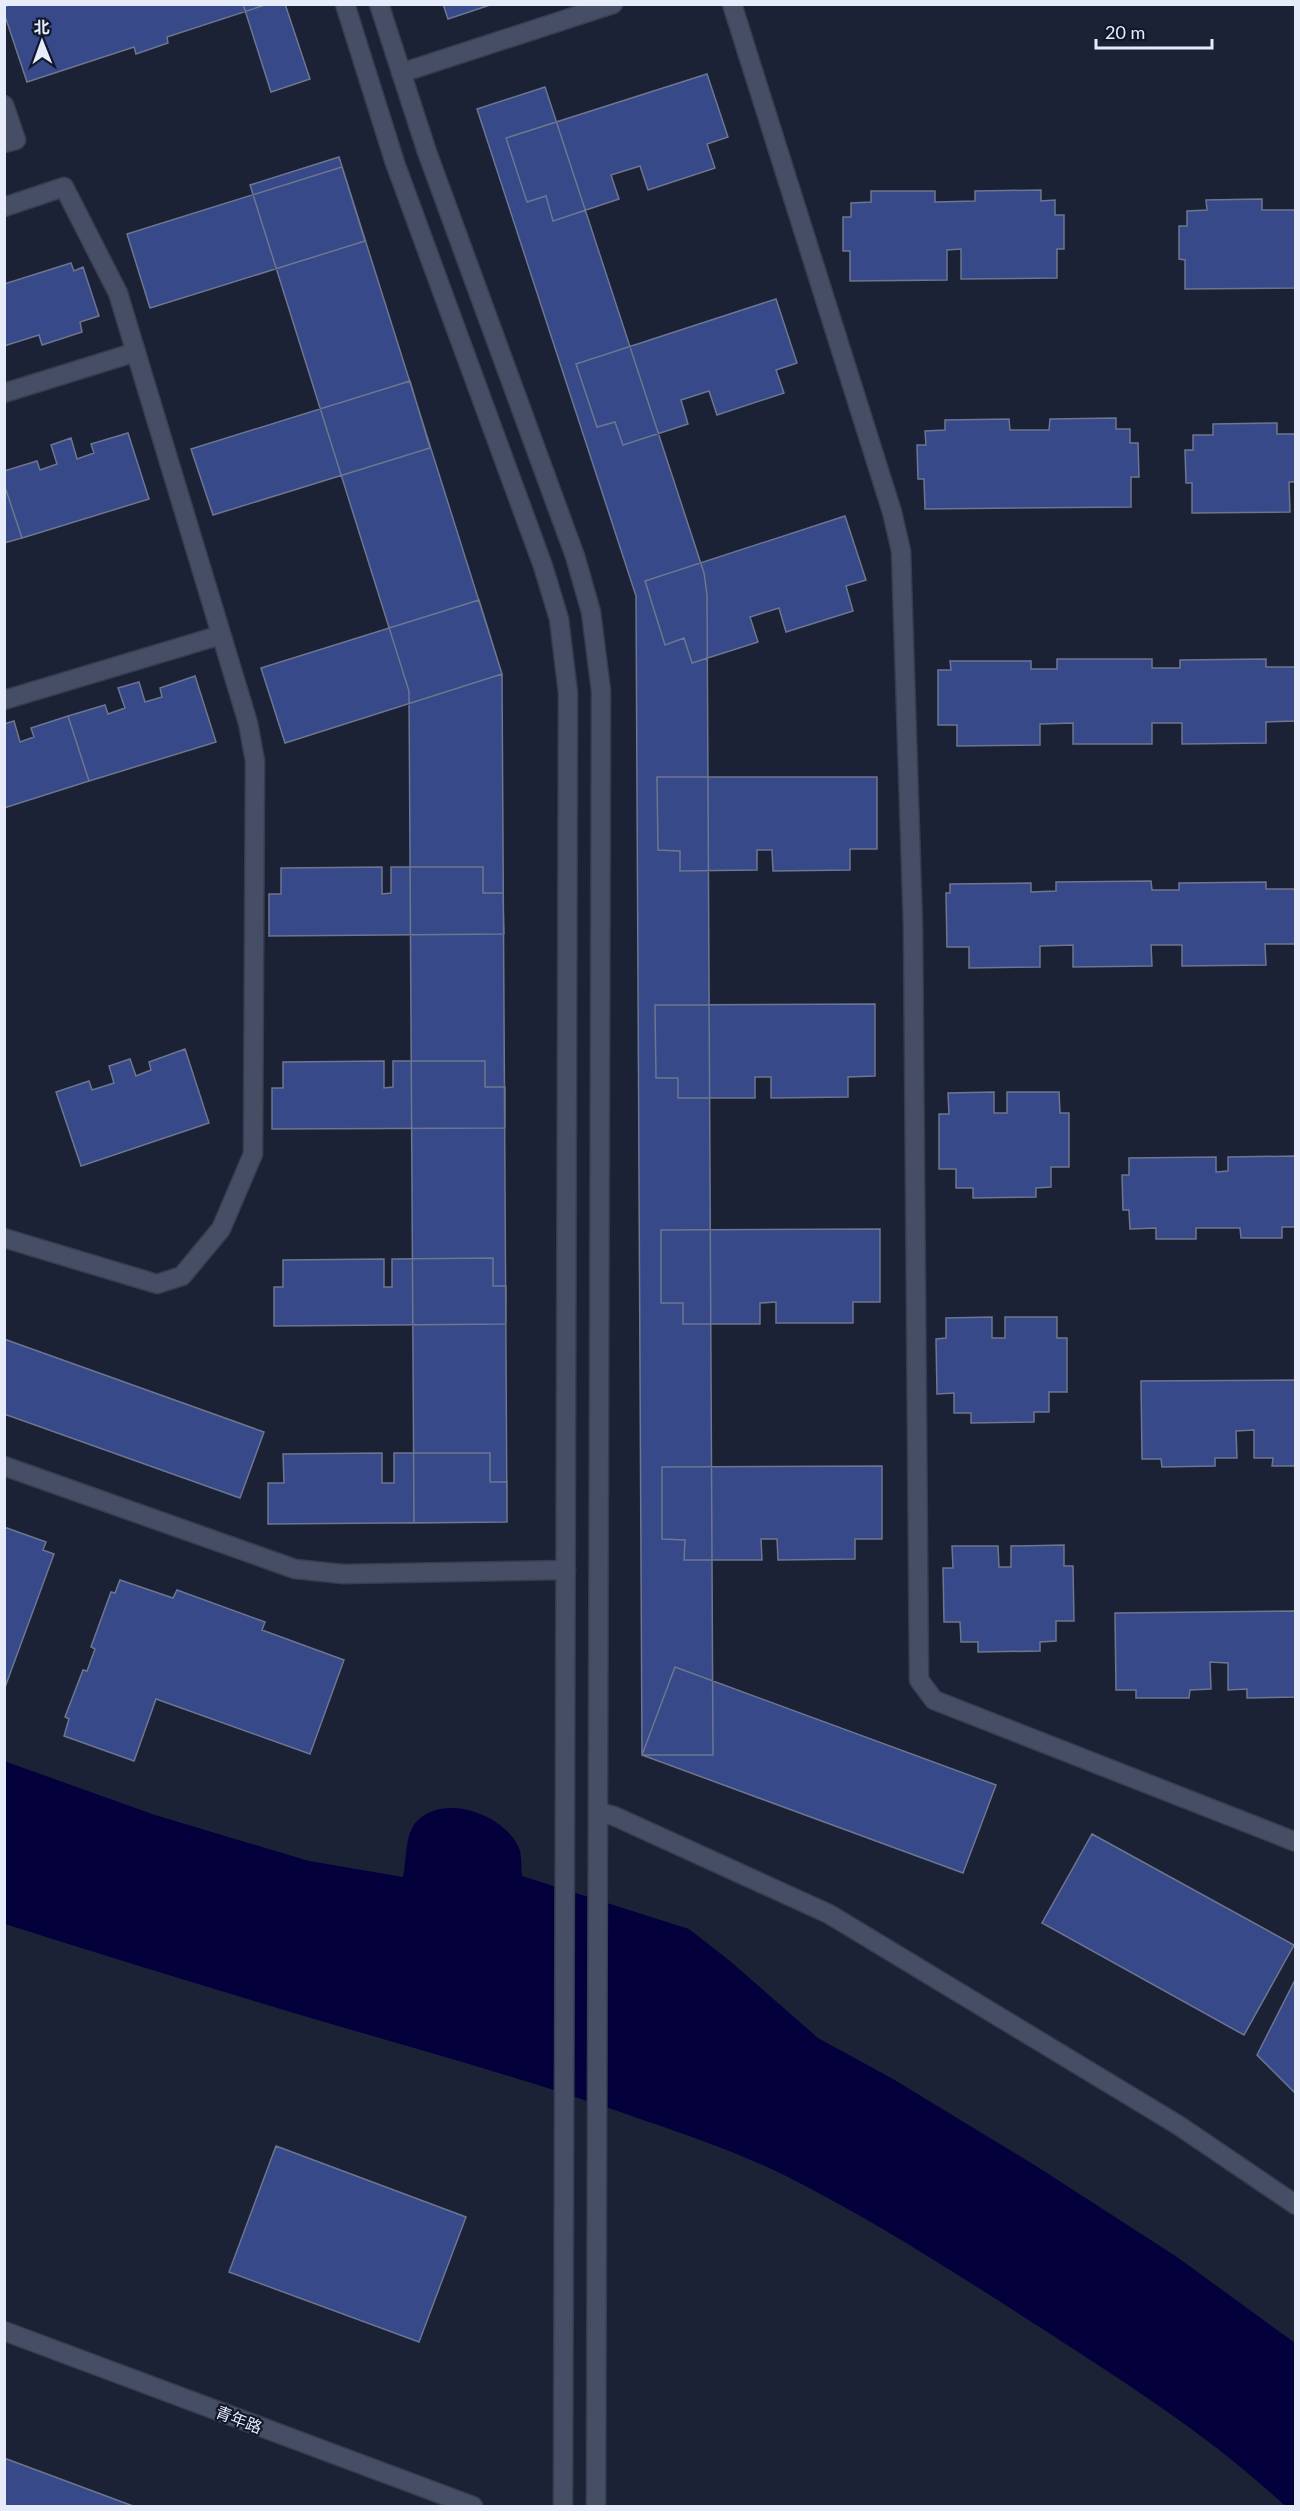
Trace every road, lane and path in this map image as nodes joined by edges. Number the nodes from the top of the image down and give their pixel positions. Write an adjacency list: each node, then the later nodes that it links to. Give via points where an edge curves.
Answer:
1 (345, 4): 15 (street, via 395,163 559,619 568,693)
2 (379, 4): 5 (street)
3 (612, 4): 5 (street)
4 (732, 4): 17 (street, via 901,551 913,927 919,1680 933,1700)
5 (401, 73): 16 (street, via 575,556 591,612 601,691)
6 (4, 105): 7 (street, via 16,140)
7 (4, 143)
8 (4, 207): 9 (street, via 64,188 118,293)
9 (136, 352): 10 (street); 11 (street)
10 (4, 393)
11 (221, 635): 12 (street); 13 (street, via 248,723 255,761 253,1154 221,1229 182,1276 157,1284)
12 (4, 700)
13 (4, 1238)
14 (4, 1466): 15 (street, via 296,1569 343,1574)
15 (566, 1570): 21 (street)
16 (598, 1812): 18 (street, via 829,1914 1178,2125); 22 (street)
17 (1296, 1842)
18 (1296, 2205)
19 (4, 2331): 20 (street, 青年路)
20 (473, 2506)
21 (563, 2506)
22 (596, 2506)

